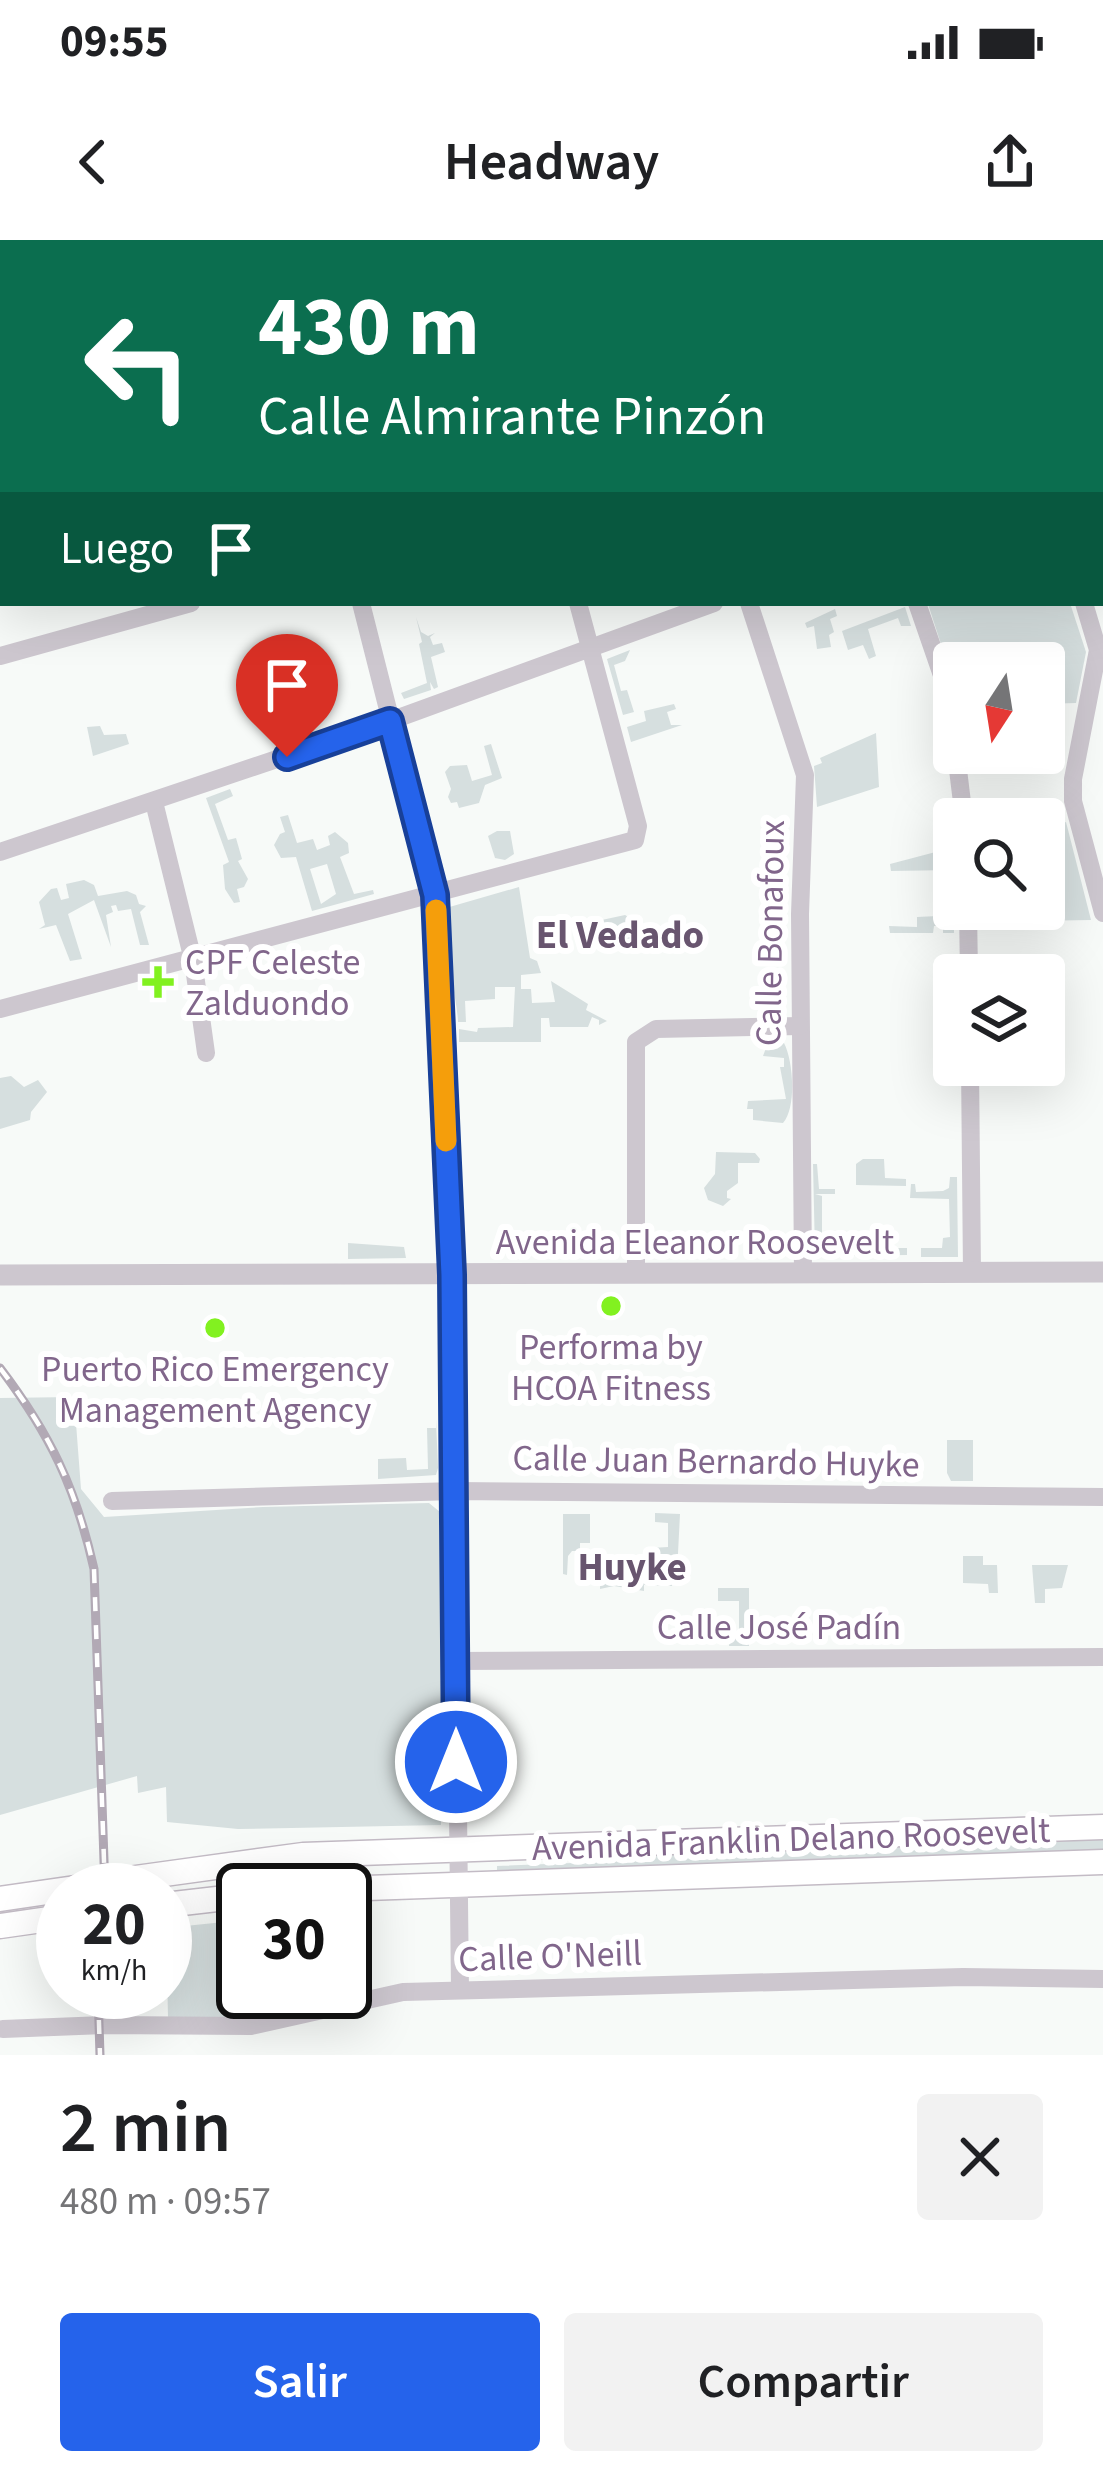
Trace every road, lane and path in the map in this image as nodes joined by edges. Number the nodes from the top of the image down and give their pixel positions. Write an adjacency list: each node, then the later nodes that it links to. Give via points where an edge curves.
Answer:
1 (180, 606): 10 (street)
2 (362, 606): 11 (street)
3 (579, 606): 9 (street)
4 (706, 606): 9 (street)
5 (749, 606): 18 (street, Calle Bonafoux, via 805,775)
6 (918, 606): 8 (street)
7 (1085, 606): 15 (street, via 1098,650 1072,801)
8 (933, 649)
9 (591, 650): 11 (street); 14 (street, via 638,834 629,843)
10 (0, 656)
11 (390, 721): 12 (street); 14 (street)
12 (154, 802): 13 (street); 16 (street)
13 (0, 852)
14 (435, 895): 16 (street); 26 (street)
15 (1103, 913)
16 (193, 959): 17 (street); 19 (street)
17 (0, 1010)
18 (800, 1026): 21 (street, Calle Bonafoux); 23 (street, via 656,1029 636,1042)
19 (206, 1054)
20 (970, 1086): 24 (street)
21 (803, 1272): 23 (street, Avenida Eleanor Roosevelt); 24 (street, Avenida Eleanor Roosevelt)
22 (1103, 1272): 24 (street, Avenida Eleanor Roosevelt)
23 (636, 1273): 26 (street, Avenida Eleanor Roosevelt)
24 (972, 1274)
25 (0, 1275): 26 (street, Avenida Eleanor Roosevelt)
26 (452, 1275): 27 (street)
27 (455, 1491): 28 (street, Calle Juan Bernardo Huyke); 29 (street, Calle Juan Bernardo Huyke); 31 (street)
28 (1103, 1497)
29 (112, 1501)
30 (1103, 1657): 31 (street, Calle José Padín)
31 (455, 1661): 33 (street)
32 (1103, 1827): 33 (main road, Avenida Franklin Delano Roosevelt)
33 (457, 1851): 35 (main road, Avenida Franklin Delano Roosevelt, via 303,1855); 36 (street)
34 (1103, 1862): 36 (main road, Avenida Franklin Delano Roosevelt)
35 (192, 1870)
36 (456, 1885): 37 (main road, Avenida Franklin Delano Roosevelt); 43 (street)
37 (372, 1888)
38 (36, 1894): 39 (main road)
39 (0, 1899)
40 (36, 1921): 41 (main road)
41 (0, 1926)
42 (1103, 1979): 43 (street, Calle O'Neill)
43 (460, 1990): 44 (street, Calle O'Neill, via 404,1992 251,2026)
44 (3, 2029)

